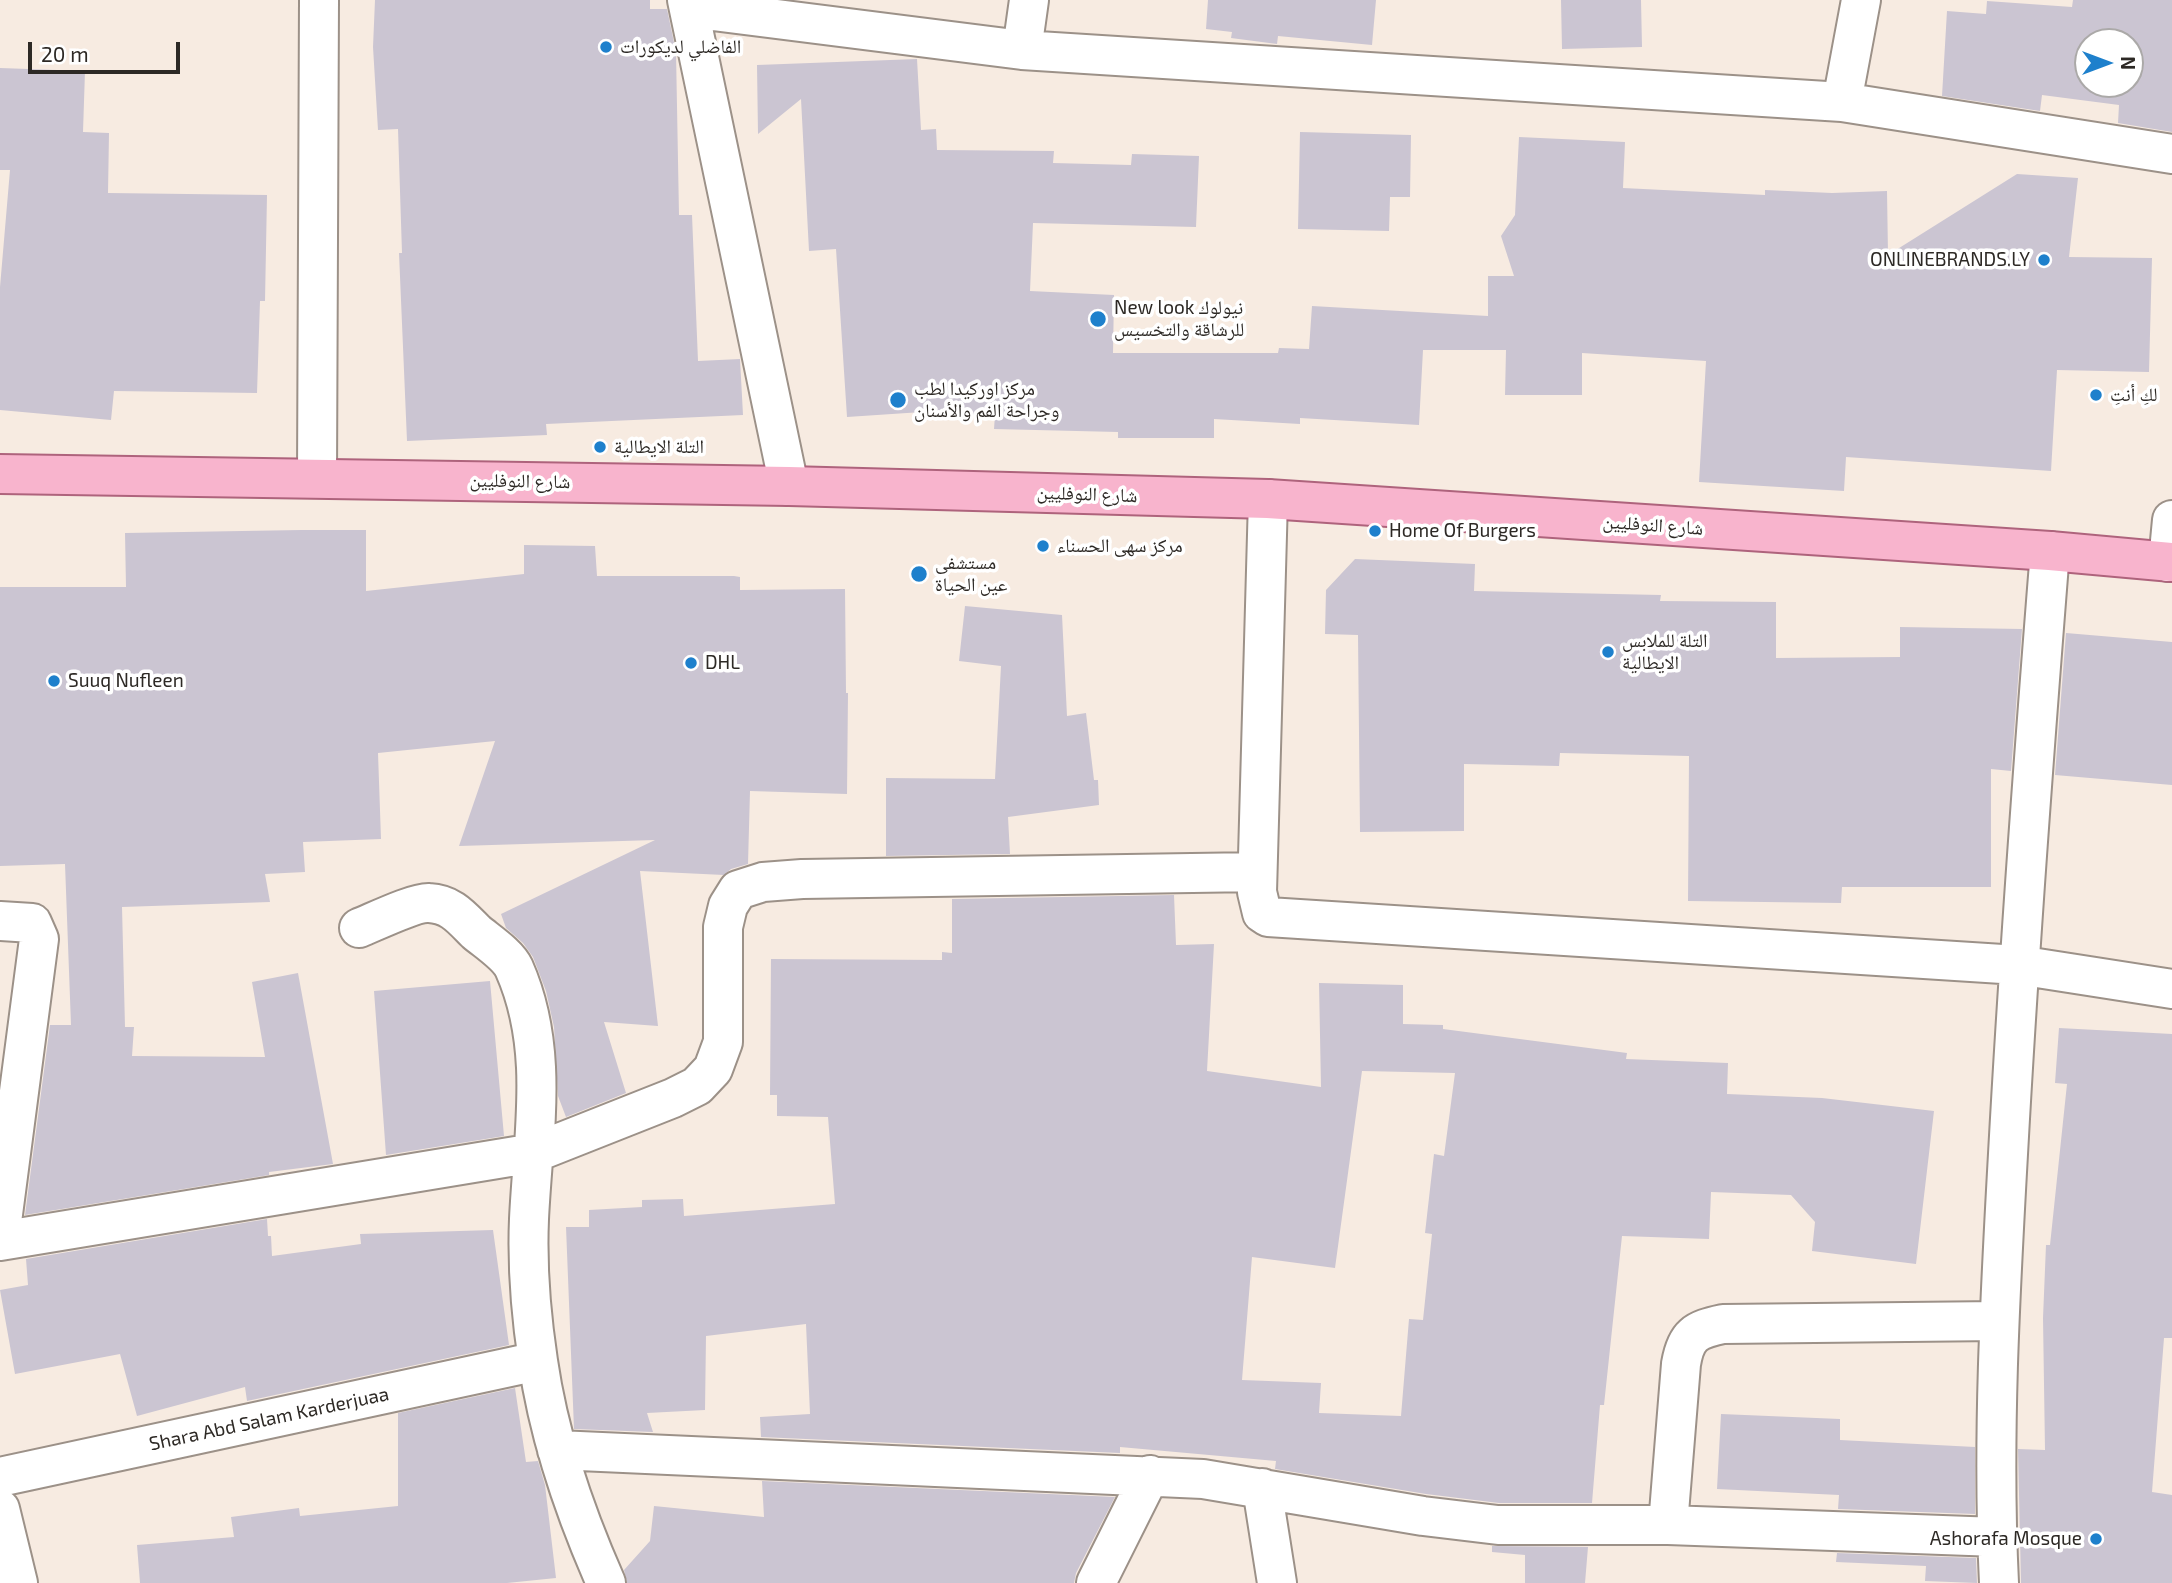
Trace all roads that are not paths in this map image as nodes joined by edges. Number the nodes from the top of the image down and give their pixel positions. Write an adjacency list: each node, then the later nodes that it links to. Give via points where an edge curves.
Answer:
1 (318, 0): 9 (street)
2 (1029, 0): 5 (street)
3 (1861, 0): 6 (street)
4 (688, 4): 5 (street); 10 (street)
5 (1022, 50): 6 (street)
6 (1842, 102): 7 (street)
7 (2172, 154)
8 (0, 474): 9 (main road, شارع النوفليين)
9 (317, 478): 10 (main road, شارع النوفليين)
10 (789, 486): 11 (main road, شارع النوفليين)
11 (1268, 499): 13 (main road, شارع النوفليين); 15 (street)
12 (2172, 520): 14 (street)
13 (2050, 551): 14 (main road, شارع النوفليين); 18 (street)
14 (2170, 562)
15 (1257, 872): 18 (street, via 1259,903 1268,917); 20 (street, via 802,879 763,881 738,890 723,927 723,1042 713,1069 697,1086 673,1098)
16 (0, 921): 21 (street, via 32,923 39,939)
17 (359, 928): 20 (street, via 426,902 449,906 513,965 534,1042 538,1116)
18 (2018, 965): 19 (street); 22 (street)
19 (2172, 989)
20 (534, 1153): 21 (street); 23 (street, via 529,1267)
21 (0, 1239)
22 (1998, 1321): 29 (street, via 1723,1324 1691,1336 1681,1364); 30 (street)
23 (538, 1361): 24 (street); 26 (street, Shara Abd Salam Karderjuaa)
24 (557, 1450): 25 (street); 32 (street)
25 (1150, 1475): 27 (street); 33 (street)
26 (0, 1477)
27 (1262, 1488): 29 (street, via 1498,1525); 34 (street)
28 (0, 1509): 31 (street)
29 (1668, 1525): 30 (street)
30 (1997, 1537): 35 (street)
31 (18, 1583)
32 (606, 1583)
33 (1096, 1583)
34 (1277, 1583)
35 (1999, 1583)

